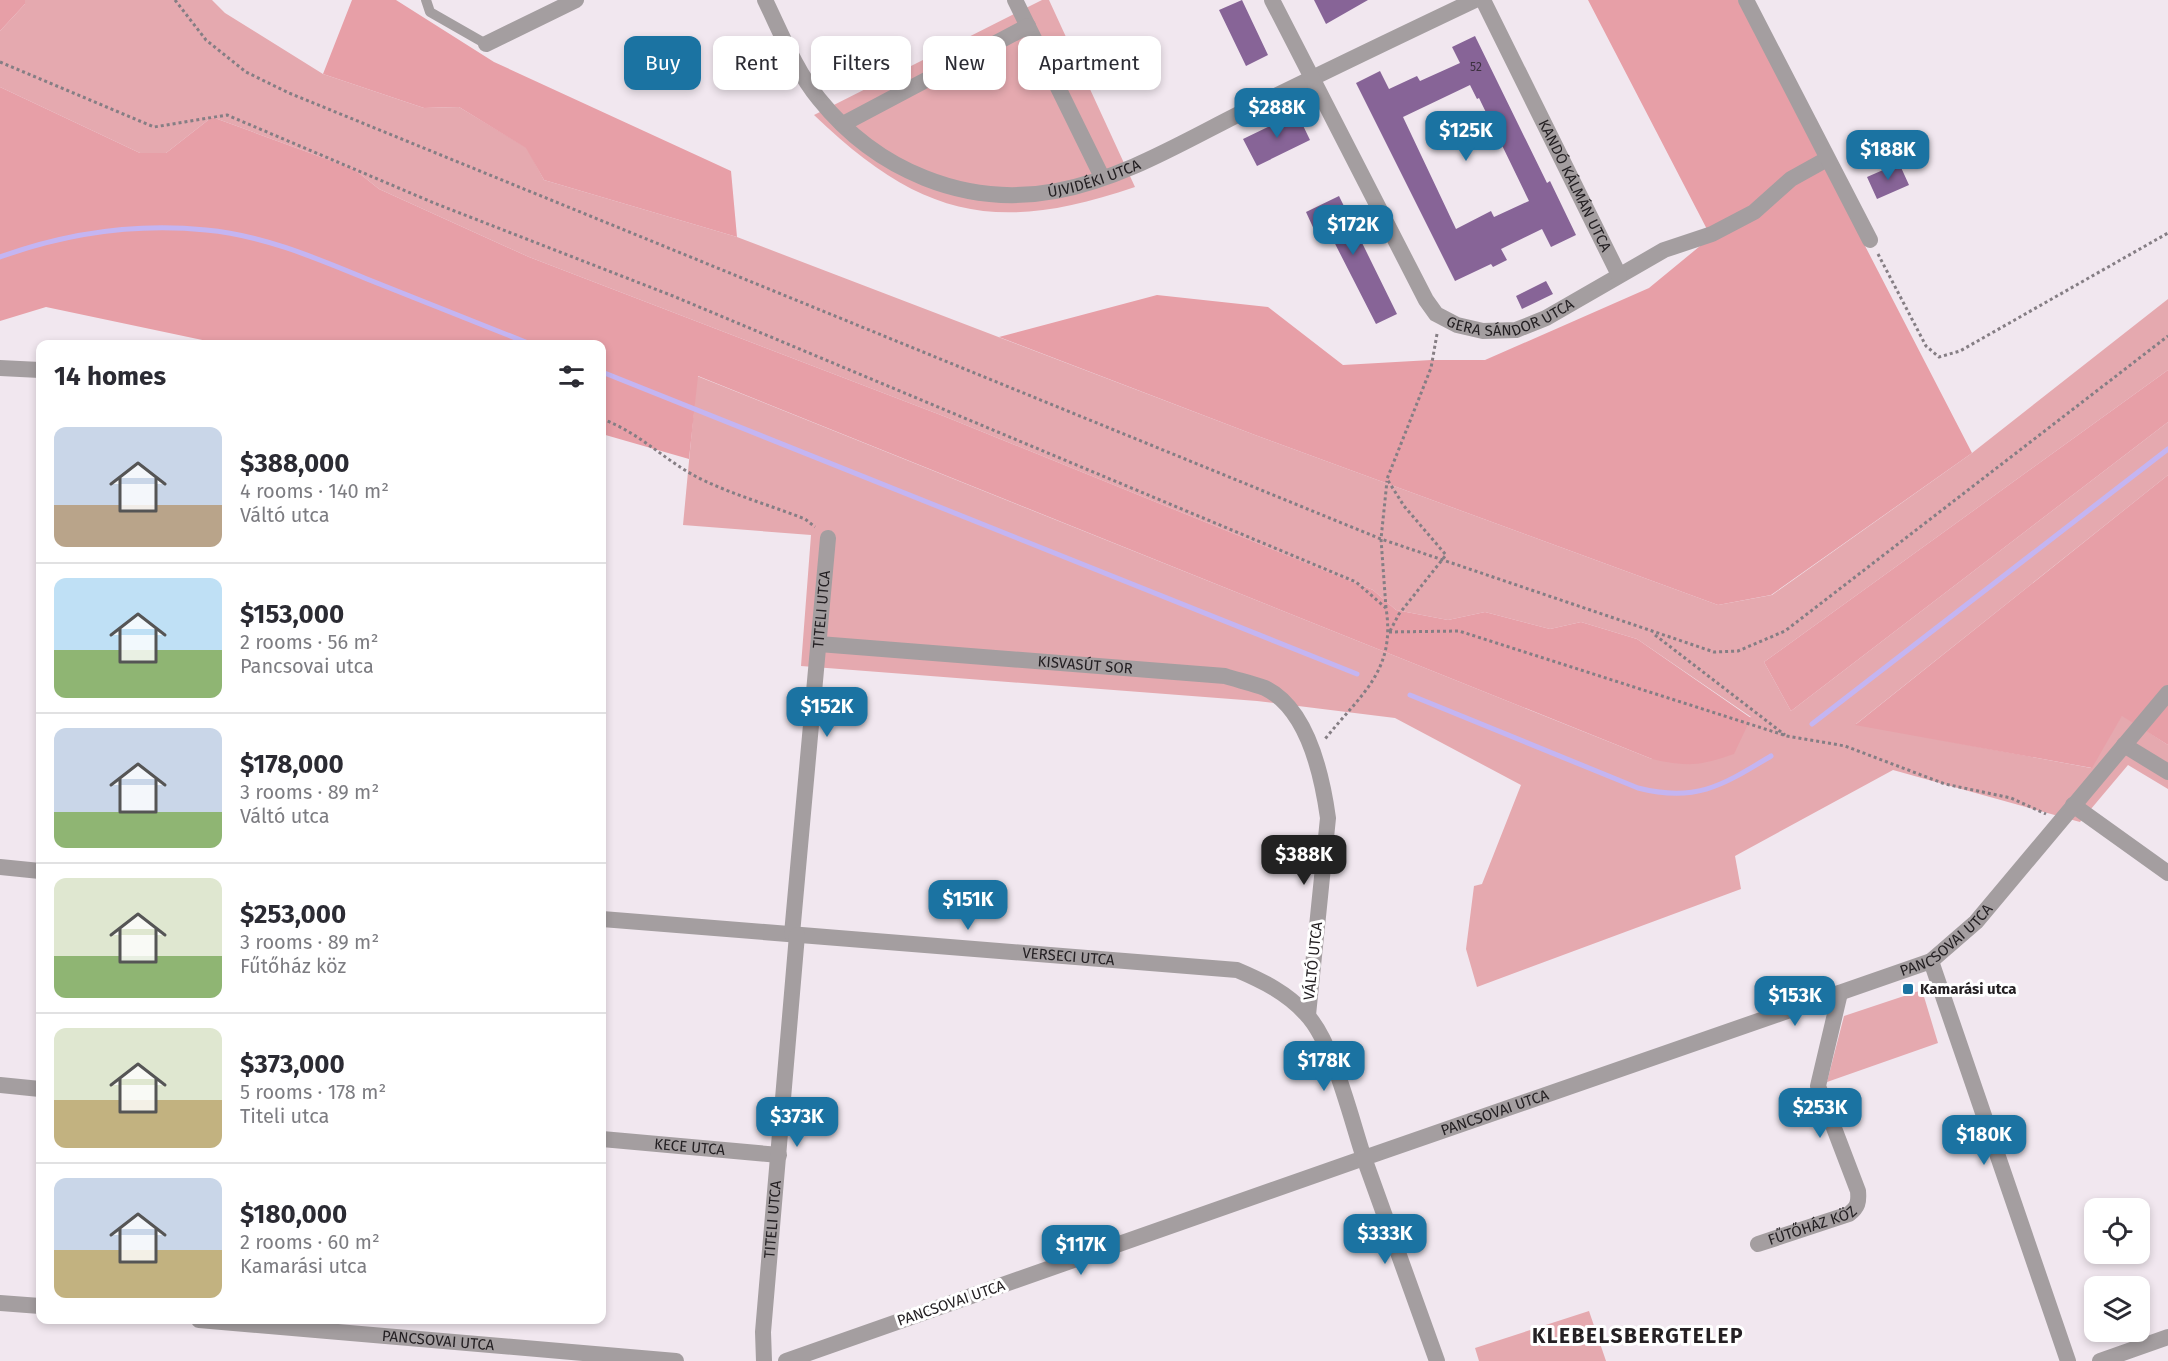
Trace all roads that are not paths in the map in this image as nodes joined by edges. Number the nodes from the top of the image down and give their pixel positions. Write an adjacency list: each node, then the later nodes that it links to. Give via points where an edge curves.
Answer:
1 (426, 0): 10 (lane, via 430,12)
2 (576, 0): 10 (street)
3 (765, 0): 12 (street, ÚJVIDÉKI UTCA, via 802,74 818,99)
4 (1015, 0): 9 (street)
5 (1272, 0): 11 (street, GERA SÁNDOR UTCA)
6 (1475, 0): 11 (street, ÚJVIDÉKI UTCA)
7 (1483, 0): 16 (street, KANDÓ KÁLMÁN UTCA)
8 (1746, 0): 13 (street)
9 (1028, 26): 12 (street); 14 (street)
10 (486, 44)
11 (1311, 78): 14 (street, ÚJVIDÉKI UTCA, via 1140,164); 16 (street, GERA SÁNDOR UTCA, via 1398,250 1436,314 1456,325 1483,331 1516,330 1546,318)
12 (843, 124): 14 (street, ÚJVIDÉKI UTCA, via 896,166 961,190 1033,195)
13 (1827, 159): 15 (street); 16 (street, GERA SÁNDOR UTCA, via 1791,179 1754,212 1712,234 1664,250)
14 (1102, 177)
15 (1870, 240)
16 (1619, 275)
17 (0, 368): 18 (street)
18 (36, 370)
19 (828, 538): 20 (street, TITELI UTCA)
20 (819, 644): 23 (street, KISVASÚT SOR, via 1225,676 1266,689 1285,704); 30 (street, TITELI UTCA)
21 (2168, 693): 22 (street, PANCSOVAI UTCA)
22 (2124, 745): 24 (street); 25 (street, PANCSOVAI UTCA)
23 (1313, 754): 33 (street, VÁLTÓ UTCA, via 1328,818)
24 (2168, 772)
25 (2073, 805): 28 (street); 31 (street, PANCSOVAI UTCA, via 1976,922)
26 (0, 867): 27 (street)
27 (36, 871)
28 (2168, 873)
29 (606, 919): 30 (street, VERSECI UTCA)
30 (794, 935): 33 (street, VERSECI UTCA, via 1237,970 1286,996); 37 (street, TITELI UTCA)
31 (1931, 961): 32 (street, PANCSOVAI UTCA); 48 (street)
32 (1840, 993): 38 (street, PANCSOVAI UTCA); 39 (street, FŰTŐHÁZ KÖZ, via 1818,1086 1859,1200 1849,1214)
33 (1308, 1015): 38 (street, VÁLTÓ UTCA, via 1324,1041)
34 (0, 1085): 35 (street)
35 (36, 1089)
36 (606, 1139): 37 (street, KECE UTCA)
37 (779, 1155): 45 (street, TITELI UTCA, via 763,1332)
38 (1364, 1158): 46 (street, PANCSOVAI UTCA); 47 (street, VÁLTÓ UTCA)
39 (1758, 1244)
40 (0, 1303): 41 (street)
41 (36, 1306)
42 (246, 1324): 44 (street, PANCSOVAI UTCA)
43 (2168, 1337): 49 (street)
44 (676, 1361)
45 (764, 1361)
46 (786, 1361)
47 (1436, 1361)
48 (2068, 1361)
49 (2100, 1361)

